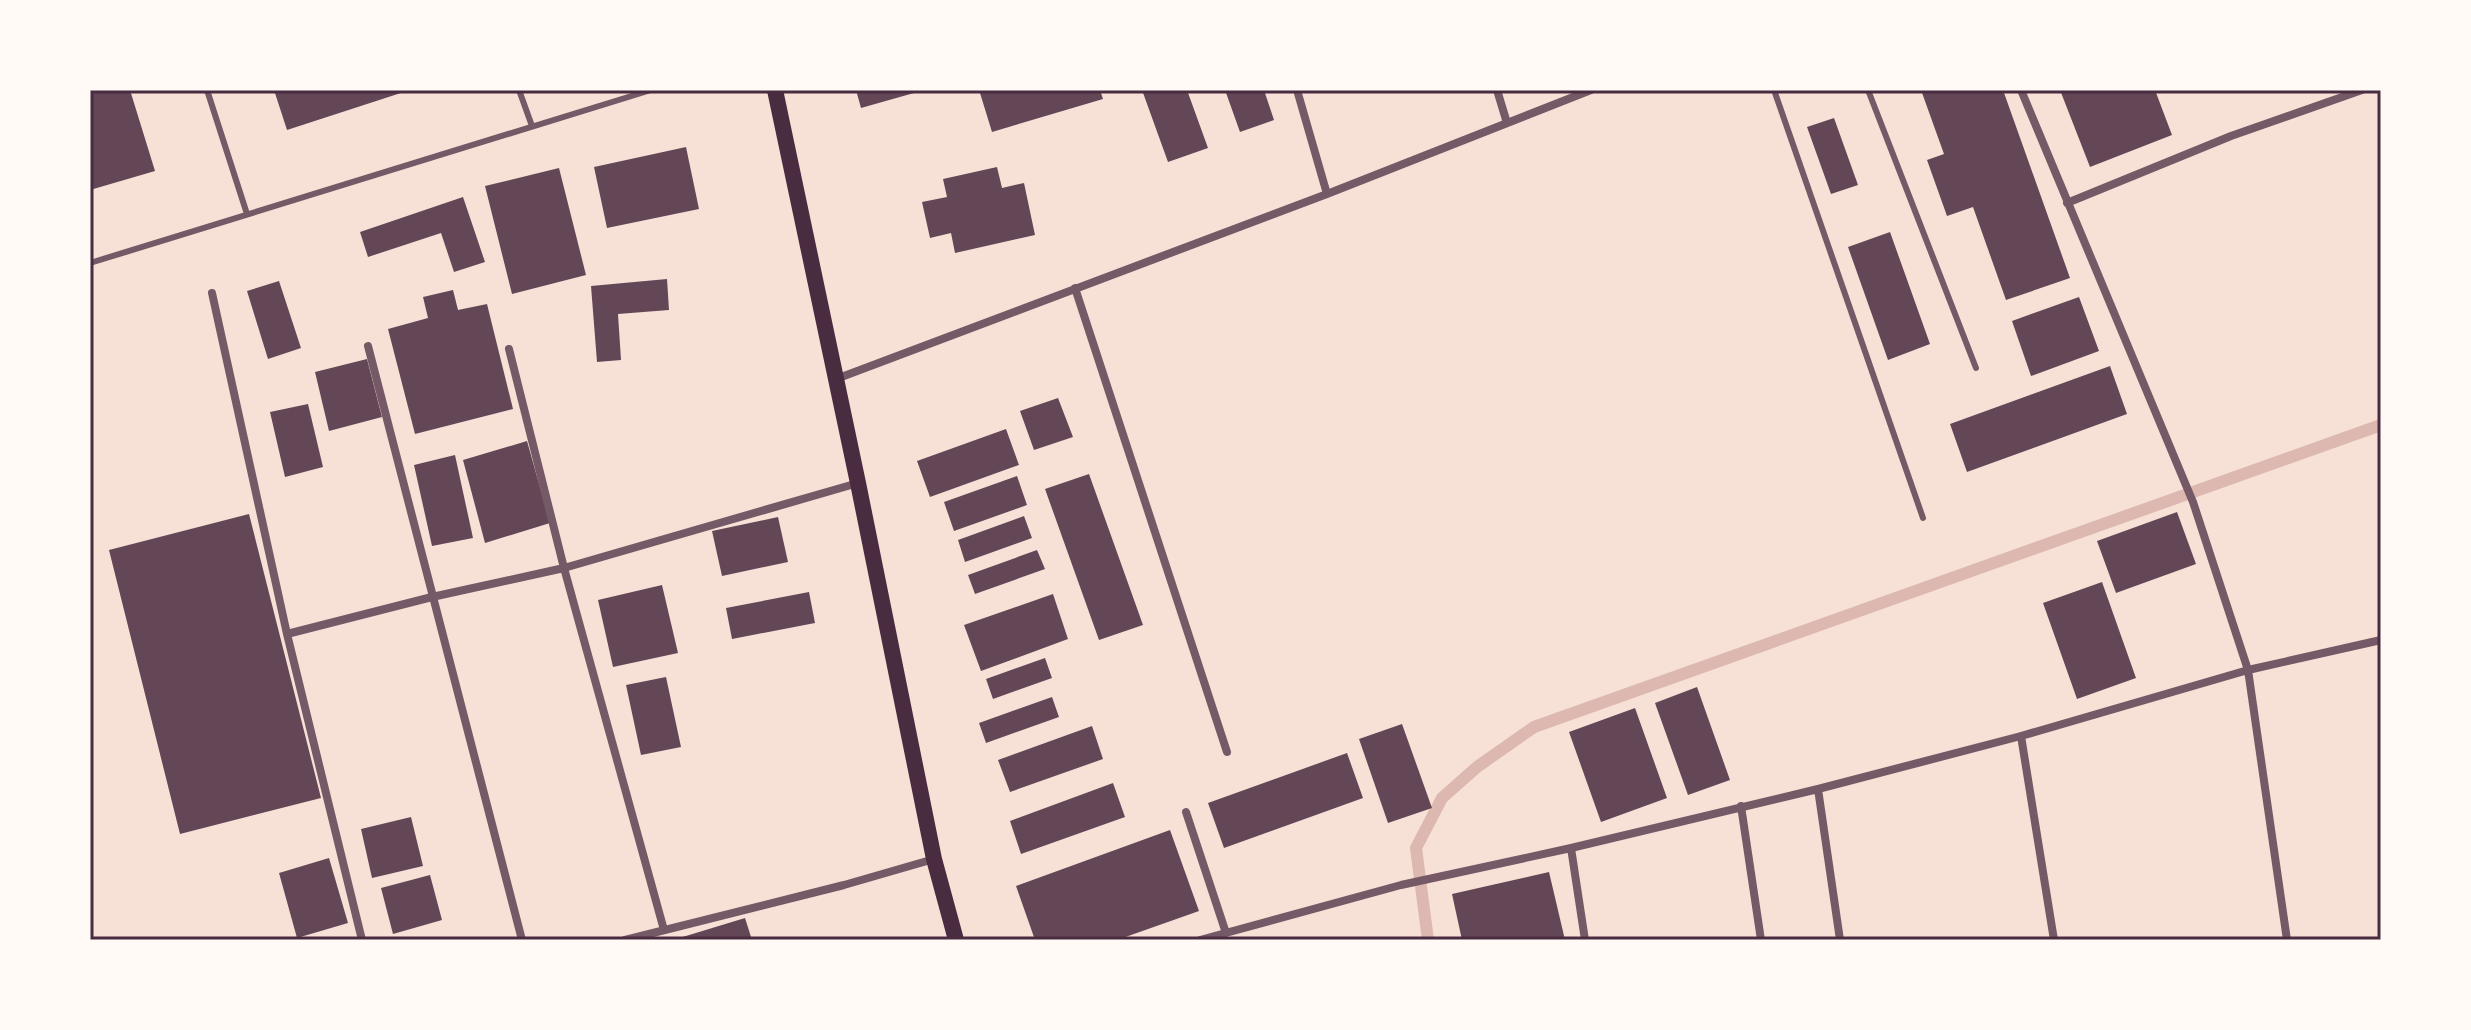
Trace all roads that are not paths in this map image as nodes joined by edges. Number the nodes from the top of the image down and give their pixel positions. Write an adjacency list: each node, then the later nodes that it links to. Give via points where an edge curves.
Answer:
1 (207, 90): 16 (lane)
2 (519, 90): 13 (lane)
3 (651, 90): 13 (lane)
4 (775, 90): 23 (main road)
5 (1297, 90): 14 (street)
6 (1497, 90): 12 (street)
7 (1591, 90): 12 (street)
8 (1774, 90): 25 (lane)
9 (1868, 90): 22 (lane)
10 (2021, 90): 15 (street)
11 (2362, 90): 15 (street)
12 (1507, 123): 14 (street)
13 (532, 126): 16 (lane)
14 (1327, 194): 18 (street)
15 (2067, 203): 30 (street, via 2193,502)
16 (247, 214): 17 (lane)
17 (90, 263)
18 (1075, 288): 23 (street); 32 (street)
19 (212, 293): 28 (street)
20 (368, 346): 27 (street)
21 (509, 349): 26 (street)
22 (1976, 368)
23 (836, 379): 24 (main road)
24 (858, 483): 26 (street); 37 (main road)
25 (1923, 518)
26 (564, 568): 27 (street); 38 (street)
27 (432, 597): 28 (street); 41 (street)
28 (287, 634): 40 (street)
29 (2381, 640): 30 (street)
30 (2248, 670): 31 (street); 49 (street)
31 (2021, 736): 33 (street); 48 (street)
32 (1227, 752)
33 (1818, 789): 34 (street); 47 (street)
34 (1741, 806): 36 (street); 46 (street)
35 (1186, 812): 39 (street)
36 (1571, 848): 39 (street, via 1401,885); 45 (street)
37 (934, 859): 38 (street); 43 (main road)
38 (664, 930): 42 (street)
39 (1226, 933): 44 (street)
40 (362, 940)
41 (522, 940)
42 (625, 940)
43 (956, 940)
44 (1200, 940)
45 (1585, 940)
46 (1761, 940)
47 (1840, 940)
48 (2054, 940)
49 (2287, 940)

